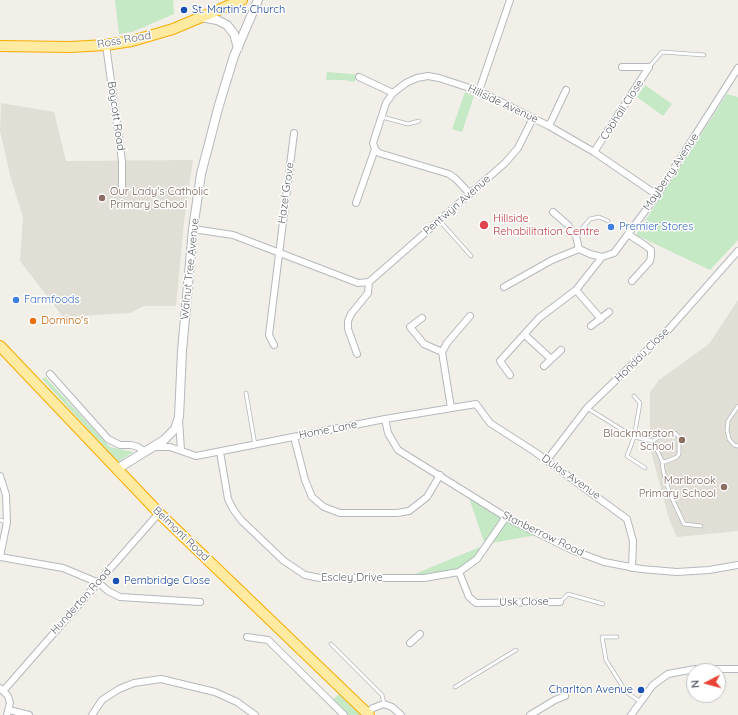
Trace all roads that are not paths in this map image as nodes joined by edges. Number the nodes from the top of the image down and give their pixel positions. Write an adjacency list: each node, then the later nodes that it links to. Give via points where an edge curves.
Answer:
1 (242, 0): 4 (highway, Ross Road)
2 (258, 0): 7 (street, Walnut Tree Avenue)
3 (510, 0): 14 (street)
4 (201, 17): 5 (highway, Ross Road, via 149,37); 7 (street, via 227,25 234,34)
5 (106, 45): 6 (highway, Ross Road); 23 (street, Boycott Road, via 122,161)
6 (0, 46)
7 (238, 48): 30 (street, Walnut Tree Avenue, via 206,152)
8 (704, 55): 10 (lane, via 662,52)
9 (622, 67): 10 (street)
10 (649, 67): 22 (street, Cobhall Close)
11 (738, 68): 25 (street, Mayberry Avenue)
12 (359, 77): 15 (street)
13 (566, 90): 19 (street)
14 (479, 91): 15 (street, Hillside Avenue, via 428,76 412,80); 17 (street, Hillside Avenue)
15 (393, 93): 16 (street, Hillside Avenue)
16 (380, 116): 18 (lane, via 408,124); 21 (street, Hillside Avenue, via 373,142)
17 (533, 118): 19 (street, Hillside Avenue); 24 (street, Pentwyn Avenue, via 512,156)
18 (419, 121)
19 (548, 126): 22 (street, Hillside Avenue)
20 (294, 133): 35 (street, Hazel Grove)
21 (375, 149): 24 (street, via 379,153 449,174); 26 (street, Hillside Avenue)
22 (594, 152): 25 (street, Hillside Avenue)
23 (122, 187)
24 (469, 193): 28 (street, Pentwyn Avenue)
25 (657, 195): 31 (street, Mayberry Avenue)
26 (356, 203)
27 (553, 212): 32 (street)
28 (439, 220): 36 (lane); 39 (street, Pentwyn Avenue)
29 (608, 221): 32 (lane, via 600,218 590,220)
30 (194, 229): 35 (street, via 233,235); 63 (street, Walnut Tree Avenue, via 182,350)
31 (628, 234): 37 (street, Mayberry Avenue, via 614,253); 38 (street, via 646,246 652,256)
32 (576, 236): 33 (street)
33 (579, 249): 37 (street); 40 (street, via 552,260)
34 (738, 251): 62 (street, Honddu Close, via 669,329)
35 (278, 253): 39 (street, via 358,283); 48 (street, Hazel Grove, via 269,335)
36 (471, 256)
37 (602, 257): 41 (street)
38 (632, 281)
39 (369, 282): 52 (street, via 368,293 350,314 348,321 348,329)
40 (504, 286)
41 (576, 290): 45 (street); 47 (street, via 539,318)
42 (609, 312): 45 (street)
43 (470, 316): 51 (street)
44 (422, 318): 51 (street, via 410,327 424,344)
45 (601, 319): 46 (street)
46 (591, 326)
47 (525, 335): 53 (street); 56 (street, via 500,360)
48 (274, 345)
49 (0, 346): 77 (highway, Belmont Road)
50 (561, 350): 53 (street)
51 (442, 352): 61 (street)
52 (357, 354)
53 (551, 359): 54 (street)
54 (544, 366)
55 (50, 374): 72 (street, via 108,439 120,445 138,447)
56 (510, 375)
57 (246, 393): 68 (lane)
58 (634, 396): 66 (lane, via 640,403)
59 (476, 404): 61 (street, Home Lane); 74 (street, Dulas Avenue, via 490,423)
60 (738, 406): 69 (lane, via 728,421 727,430 728,439)
61 (451, 408): 64 (street, Home Lane)
62 (587, 408): 66 (lane); 74 (street, Honddu Close)
63 (179, 417): 70 (street, Walnut Tree Avenue, via 175,429); 71 (street)
64 (385, 419): 65 (street, Home Lane); 78 (street, Stanberrow Road, via 388,433 398,450)
65 (294, 437): 68 (street, Home Lane); 78 (street, via 312,497 324,507 340,513 409,511 427,497)
66 (634, 437): 67 (lane); 76 (lane, via 627,456)
67 (653, 441): 75 (lane); 75 (lane, via 664,433 675,433 679,437 677,457)
68 (255, 445): 73 (street, Home Lane)
69 (738, 446)
70 (154, 447): 71 (street, Home Lane); 72 (street, Walnut Tree Avenue)
71 (181, 450): 73 (street, Home Lane, via 196,456)
72 (145, 452): 77 (street, Walnut Tree Avenue)
73 (220, 452): 88 (street, Escley Drive, via 228,499 233,509 284,562 300,572 320,578 424,578)
74 (547, 460): 87 (street, Dulas Avenue, via 628,519 633,541)
75 (662, 461): 84 (lane, via 670,494 684,524)
76 (645, 468)
77 (117, 469): 80 (highway, Belmont Road)
78 (440, 475): 81 (street, Stanberrow Road)
79 (0, 476): 83 (street, via 6,496)
80 (159, 513): 89 (street, Hunderton Road); 106 (highway, Belmont Road)
81 (506, 517): 87 (street, Stanberrow Road, via 572,550 604,562); 88 (street, Escley Drive, via 477,559)
82 (0, 520): 83 (lane)
83 (7, 522): 85 (street)
84 (700, 526)
85 (0, 557): 89 (street, via 63,568)
86 (738, 565): 87 (street, Stanberrow Road, via 677,572)
87 (632, 568)
88 (459, 572): 91 (street, Usk Close, via 469,597 476,603)
89 (99, 583): 90 (street, via 120,597); 101 (street, Hunderton Road)
90 (200, 602)
91 (560, 602): 92 (lane, Usk Close, via 568,594)
92 (603, 604)
93 (420, 634): 96 (street)
94 (246, 636): 110 (street, via 268,640)
95 (617, 637): 103 (lane, via 602,637 606,660 626,692)
96 (410, 643)
97 (331, 644): 104 (lane, via 382,695)
98 (516, 650): 100 (lane)
99 (738, 669): 103 (street, via 695,669 674,672 653,685)
100 (455, 687)
101 (2, 689): 105 (street, via 10,703)
102 (565, 696): 112 (street)
103 (641, 702): 113 (street)
104 (384, 704): 106 (street, via 373,708); 111 (street)
105 (8, 712): 107 (street)
106 (368, 714)
107 (29, 715)
108 (92, 715): 109 (street, via 102,700 119,689 134,683 161,679 216,692 237,702)
109 (255, 715)
110 (344, 715)
111 (401, 715)
112 (530, 715)
113 (631, 715)

